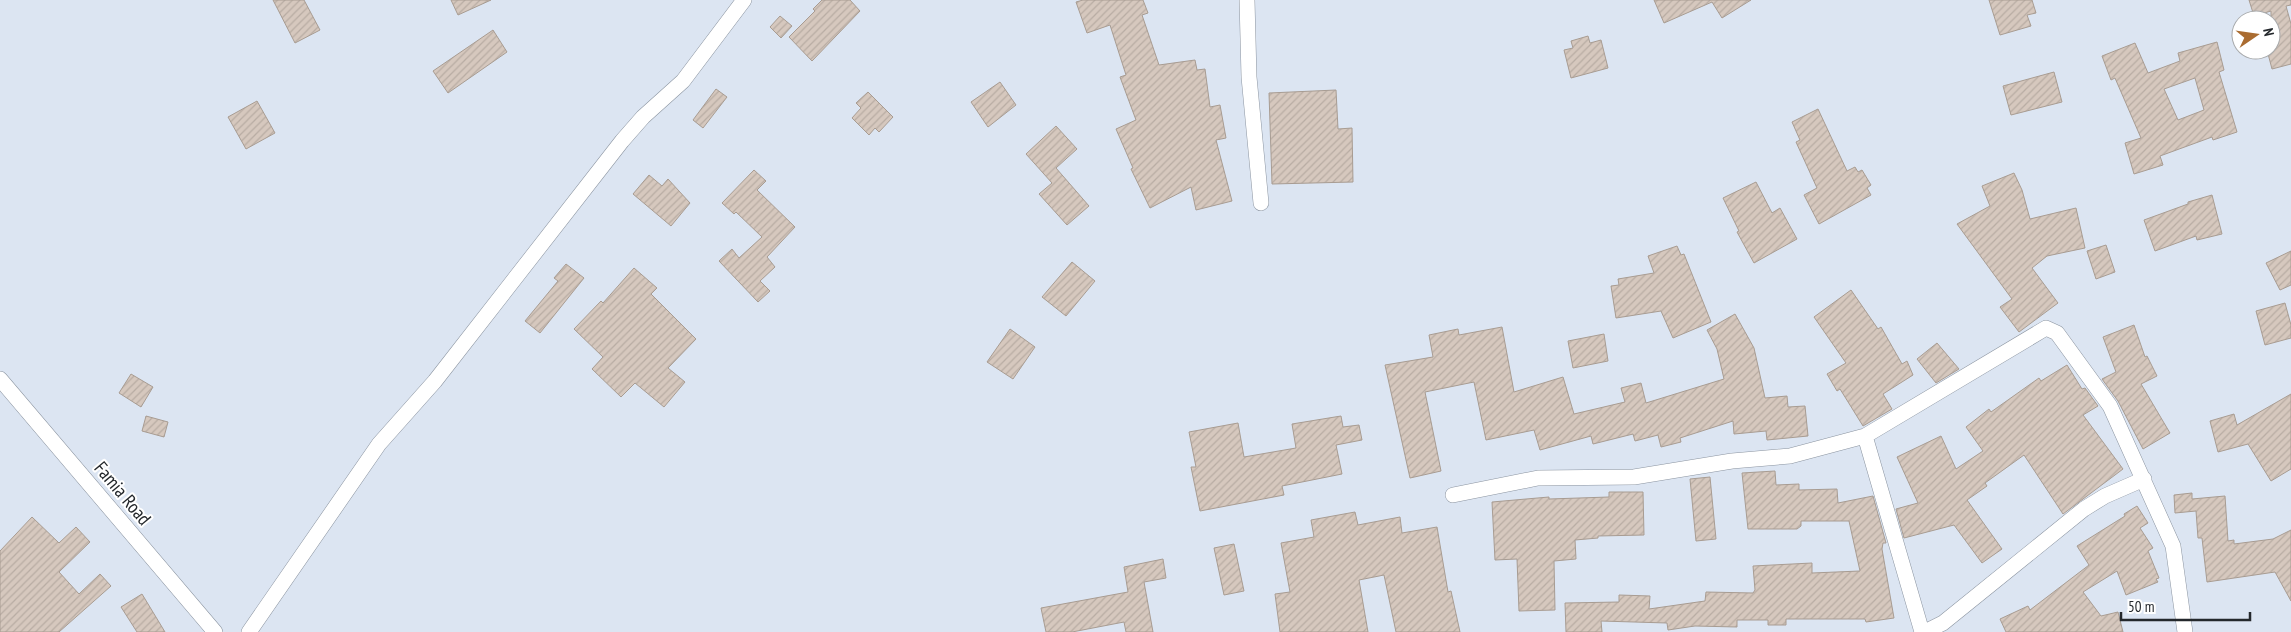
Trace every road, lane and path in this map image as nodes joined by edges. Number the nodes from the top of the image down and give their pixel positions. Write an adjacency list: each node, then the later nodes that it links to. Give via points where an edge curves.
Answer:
1 (744, 0): 9 (street, via 683,81 622,141 440,375 379,444)
2 (1247, 0): 3 (street, via 1249,78)
3 (1261, 203)
4 (0, 379): 8 (street, Famia Road)
5 (1865, 436): 6 (street, via 2046,328 2057,333 2110,406); 7 (street, via 1790,456 1732,461 1634,478 1538,478); 10 (street)
6 (2144, 479): 10 (street, via 2105,496 2084,510 1943,622); 11 (street, via 2173,546)
7 (1454, 495)
8 (215, 632)
9 (249, 632)
10 (1923, 632)
11 (2185, 632)

